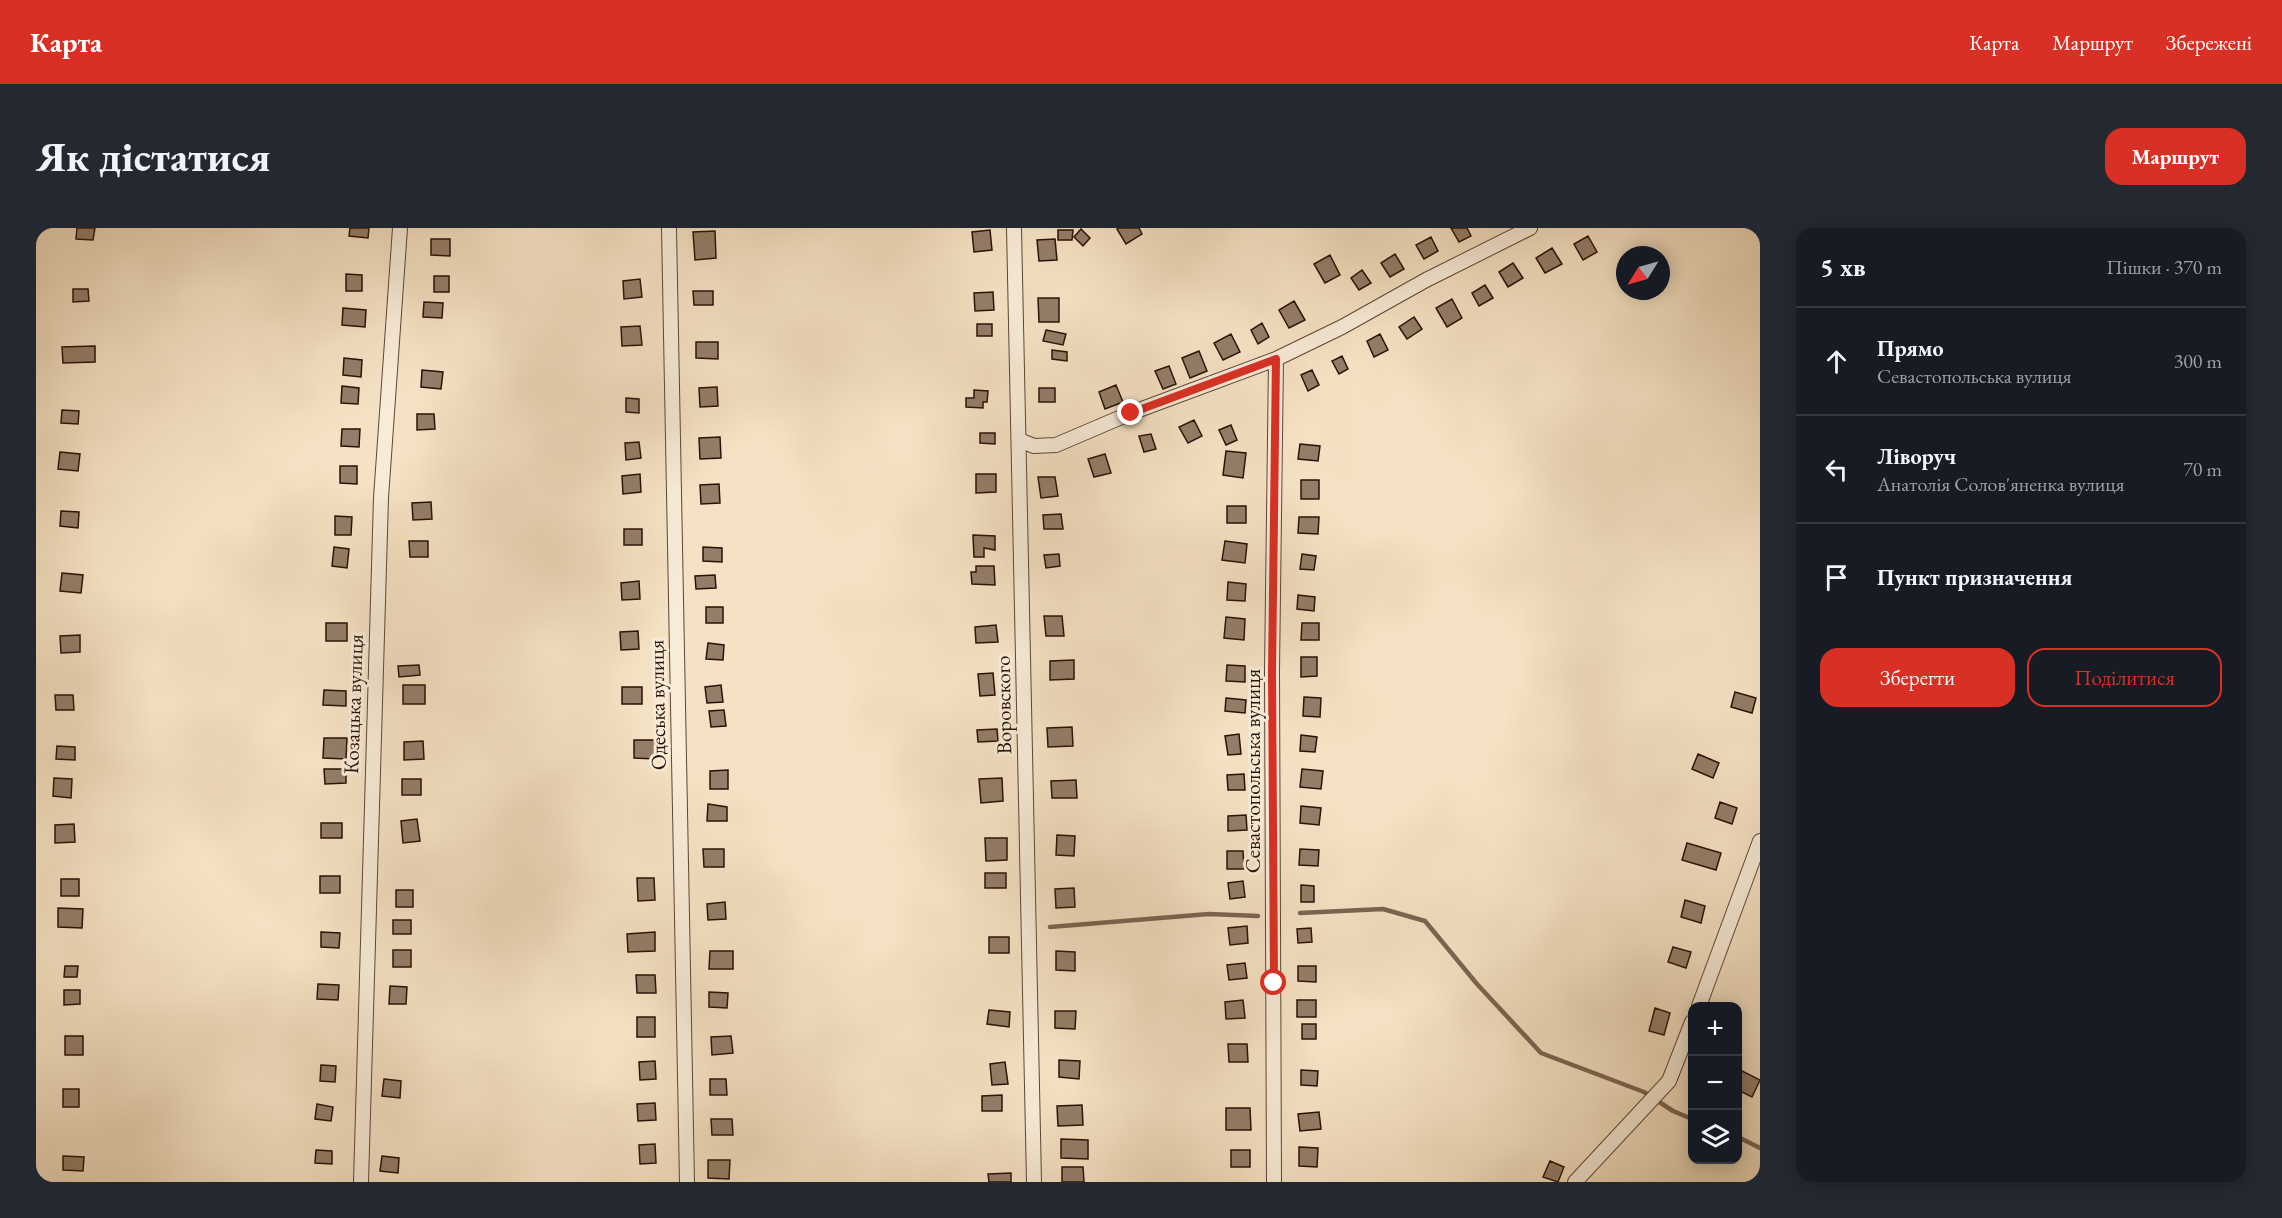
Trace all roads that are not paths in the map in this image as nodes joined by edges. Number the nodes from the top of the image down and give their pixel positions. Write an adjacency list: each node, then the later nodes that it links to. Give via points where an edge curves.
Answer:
1 (400, 228): 10 (street, Козацька вулиця, via 381,498)
2 (669, 228): 11 (street, Одеська вулиця)
3 (1014, 228): 6 (street, Воровского)
4 (1530, 228): 5 (street)
5 (1276, 359): 6 (street, via 1056,445 1034,446); 13 (street, Севастопольська вулиця, via 1272,671)
6 (1019, 440): 12 (street, Воровского)
7 (1760, 841): 8 (street)
8 (1700, 1002)
9 (1688, 1032): 14 (street, via 1669,1081)
10 (361, 1182)
11 (687, 1182)
12 (1034, 1182)
13 (1274, 1182)
14 (1575, 1182)

